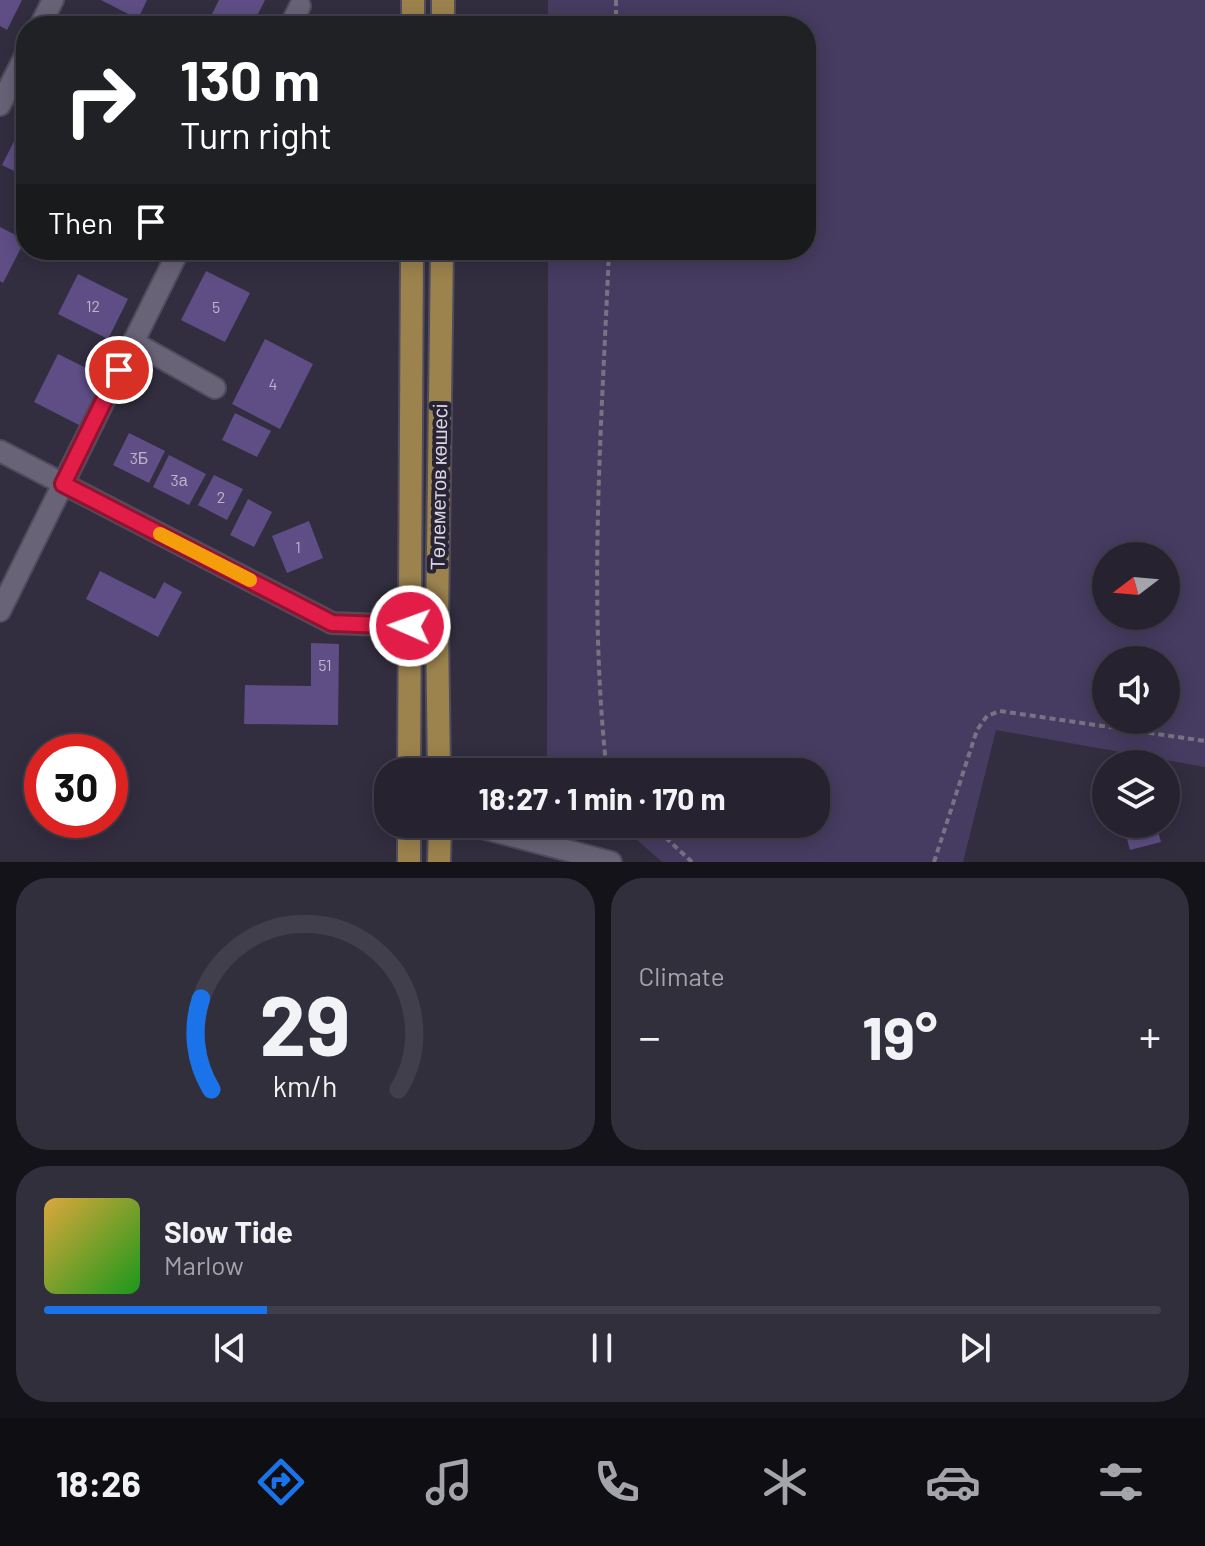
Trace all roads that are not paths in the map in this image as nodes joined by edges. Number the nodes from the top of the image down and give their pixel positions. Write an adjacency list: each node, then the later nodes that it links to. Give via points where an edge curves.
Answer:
1 (300, 6): 2 (street)
2 (295, 16)
3 (16, 74): 4 (street)
4 (0, 105)
5 (174, 260): 8 (street)
6 (412, 260): 13 (main road, Төлеметов көшесі)
7 (442, 260): 15 (main road, Төлеметов көшесі)
8 (133, 342): 9 (street); 11 (street)
9 (215, 388)
10 (0, 451): 11 (street)
11 (63, 484): 12 (street); 13 (street, via 332,623)
12 (0, 611)
13 (410, 626): 14 (main road, Төлеметов көшесі)
14 (409, 758)
15 (439, 758)
16 (409, 838): 19 (main road)
17 (440, 838): 20 (main road)
18 (520, 838): 21 (street)
19 (409, 862)
20 (439, 862)
21 (611, 862)

